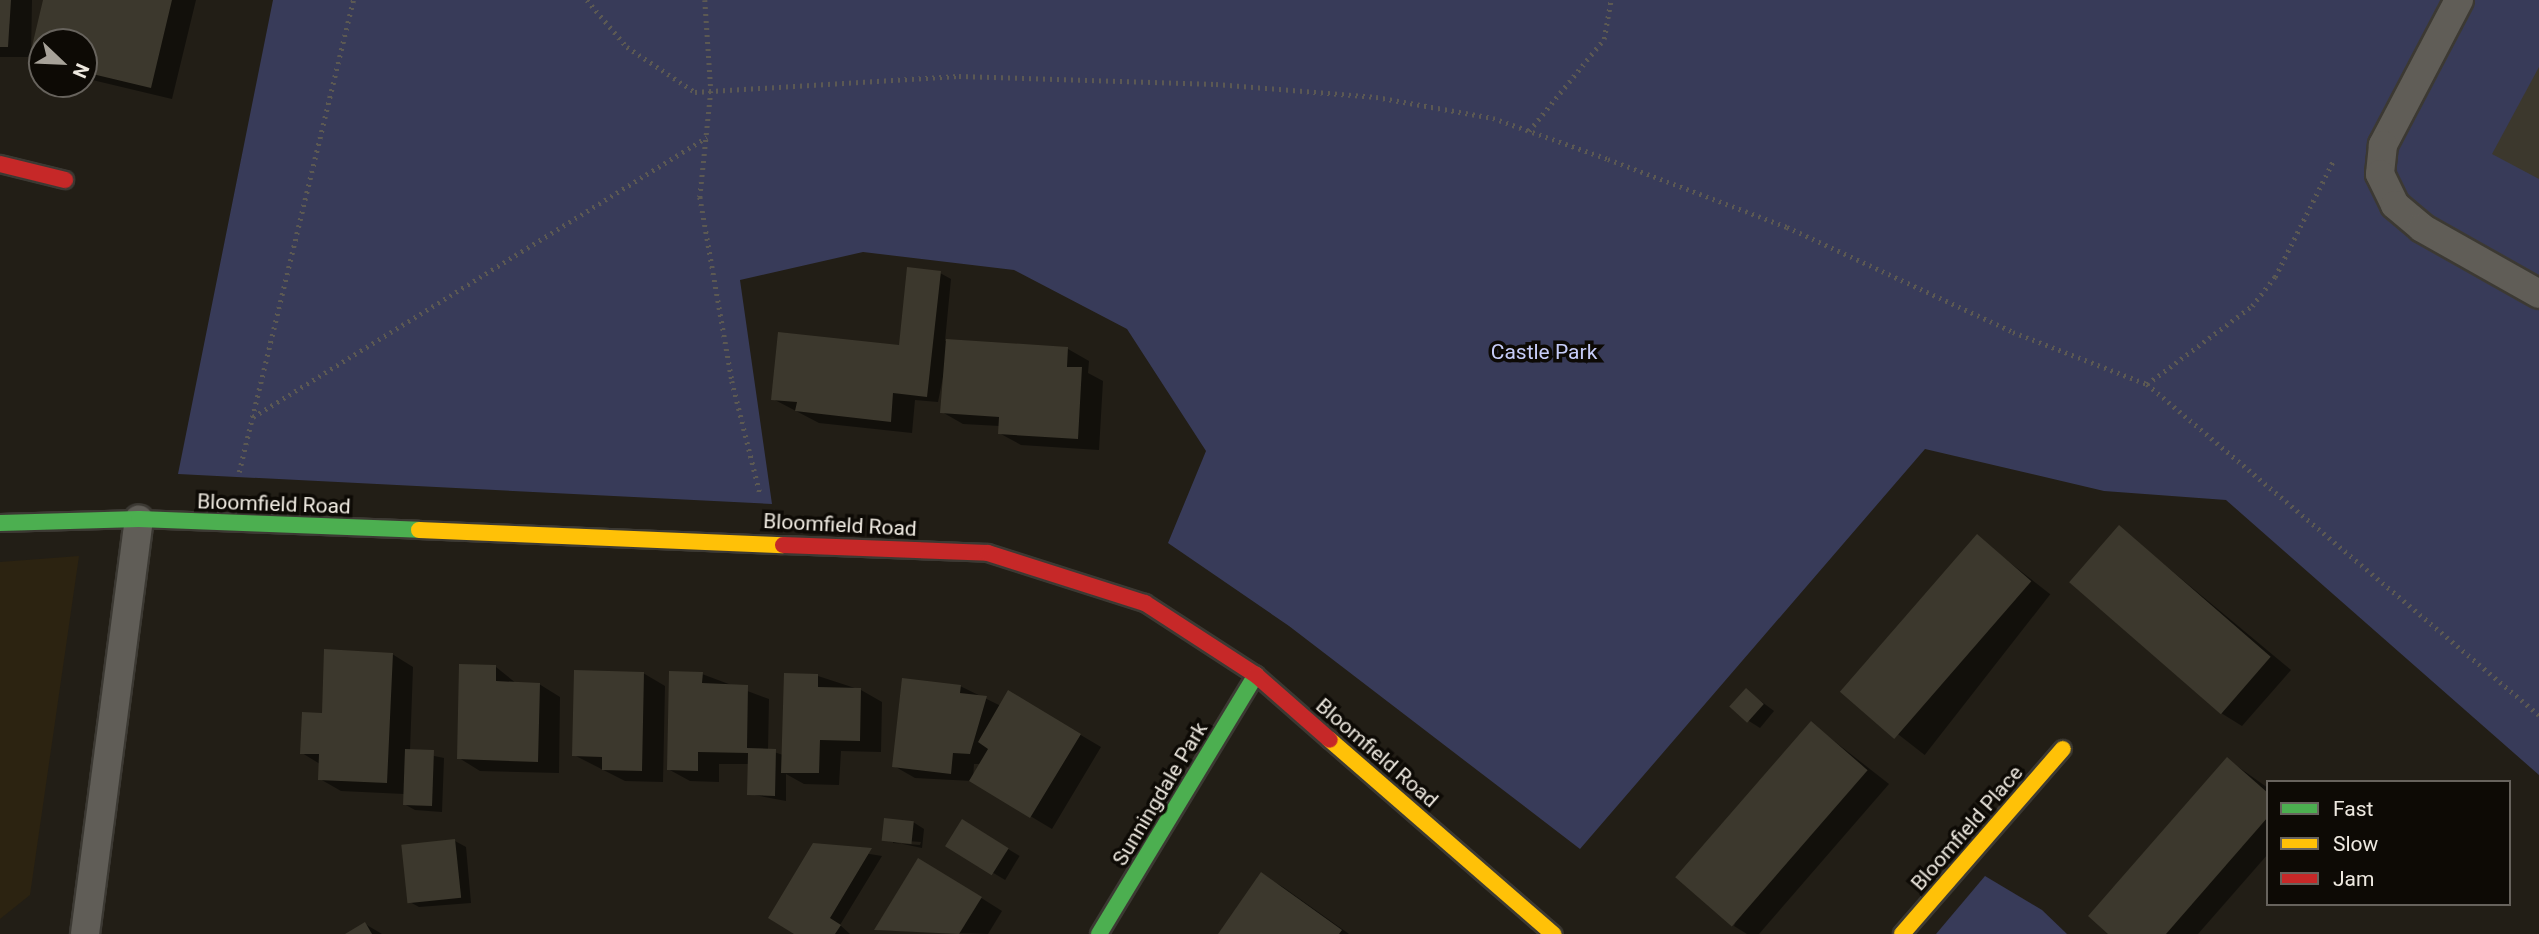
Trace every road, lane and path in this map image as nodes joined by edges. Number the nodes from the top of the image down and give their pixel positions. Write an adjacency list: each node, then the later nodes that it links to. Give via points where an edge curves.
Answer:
1 (353, 0): 14 (path)
2 (587, 0): 6 (path, via 627,47 695,93)
3 (705, 0): 6 (path)
4 (1611, 0): 7 (path, via 1604,39)
5 (2459, 0): 12 (lane, via 2383,145 2380,174 2395,205 2422,228)
6 (711, 91): 7 (path, via 959,76 1216,84 1376,97); 8 (path)
7 (1529, 131): 13 (path, via 1787,227 2013,332)
8 (706, 137): 14 (path); 18 (path, via 700,197 732,381)
9 (2342, 144): 13 (path, via 2275,277 2252,306)
10 (0, 164): 11 (street)
11 (65, 180)
12 (2539, 294)
13 (2147, 384): 20 (path)
14 (252, 418): 17 (path)
15 (139, 519): 16 (street, Bloomfield Road); 17 (street, Bloomfield Road); 22 (lane)
16 (0, 523)
17 (226, 524): 18 (street, Bloomfield Road)
18 (778, 543): 19 (street, Bloomfield Road, via 988,553 1145,603)
19 (1256, 675): 23 (street, Sunningdale Park); 24 (street, Bloomfield Road)
20 (2539, 715)
21 (2063, 749): 25 (street, Bloomfield Place)
22 (85, 934)
23 (1099, 934)
24 (1553, 934)
25 (1902, 934)

